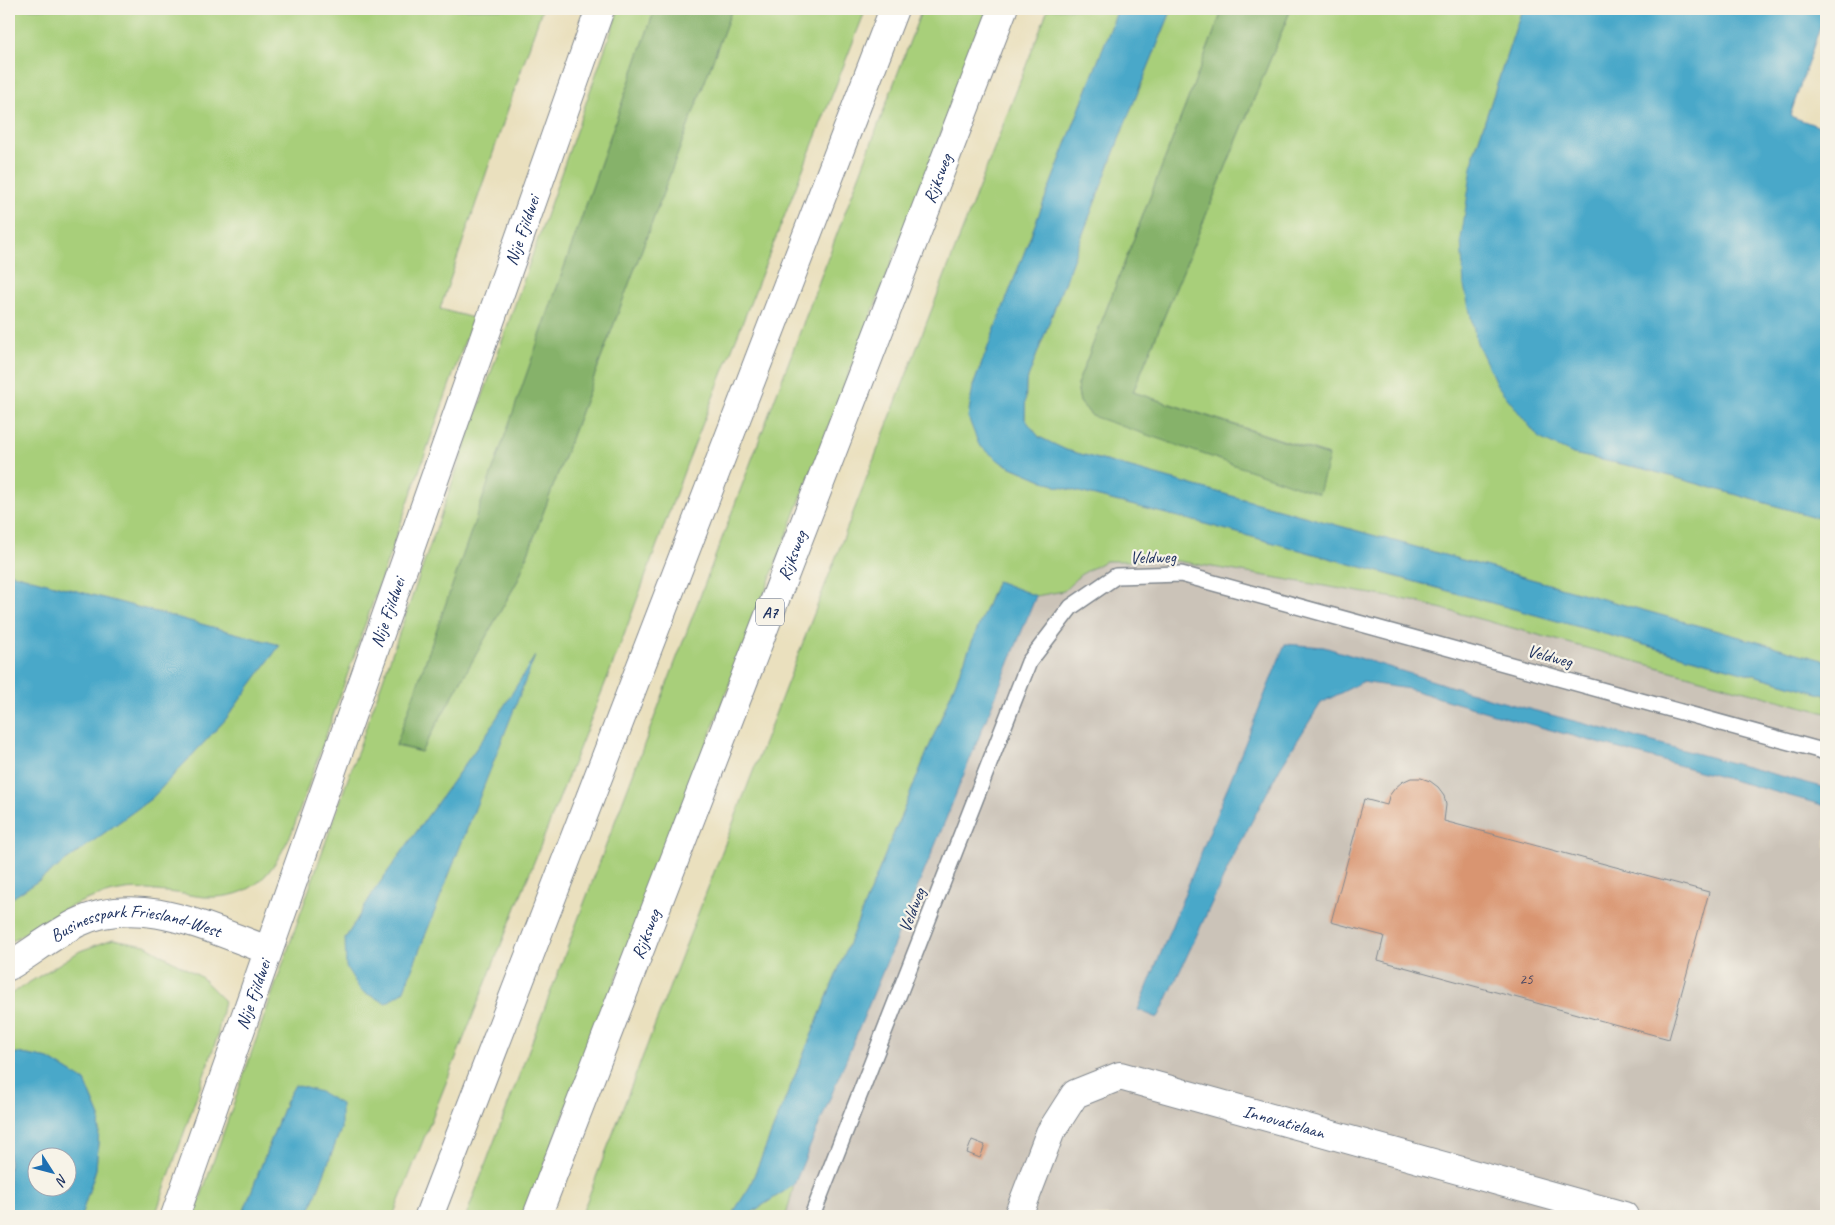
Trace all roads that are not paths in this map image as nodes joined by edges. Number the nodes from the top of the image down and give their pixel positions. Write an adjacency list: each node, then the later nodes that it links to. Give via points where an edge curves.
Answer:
1 (600, 9): 5 (main road, Nije Fjildwei)
2 (894, 9): 9 (main road)
3 (1003, 9): 10 (main road, Rijksweg / A7)
4 (1826, 752): 11 (lane, Veldweg, via 1181,574 1116,576 1071,607 1029,662)
5 (268, 950): 6 (main road, Businesspark Friesland-West, via 165,915 129,911 76,923); 8 (main road, Nije Fjildwei)
6 (9, 966)
7 (1582, 1211): 12 (main road, Innovatielaan, via 1120,1076 1075,1094 1050,1133); 13 (main road, Innovatielaan)
8 (175, 1216)
9 (429, 1216)
10 (537, 1216)
11 (812, 1216)
12 (1018, 1216)
13 (1624, 1216)

